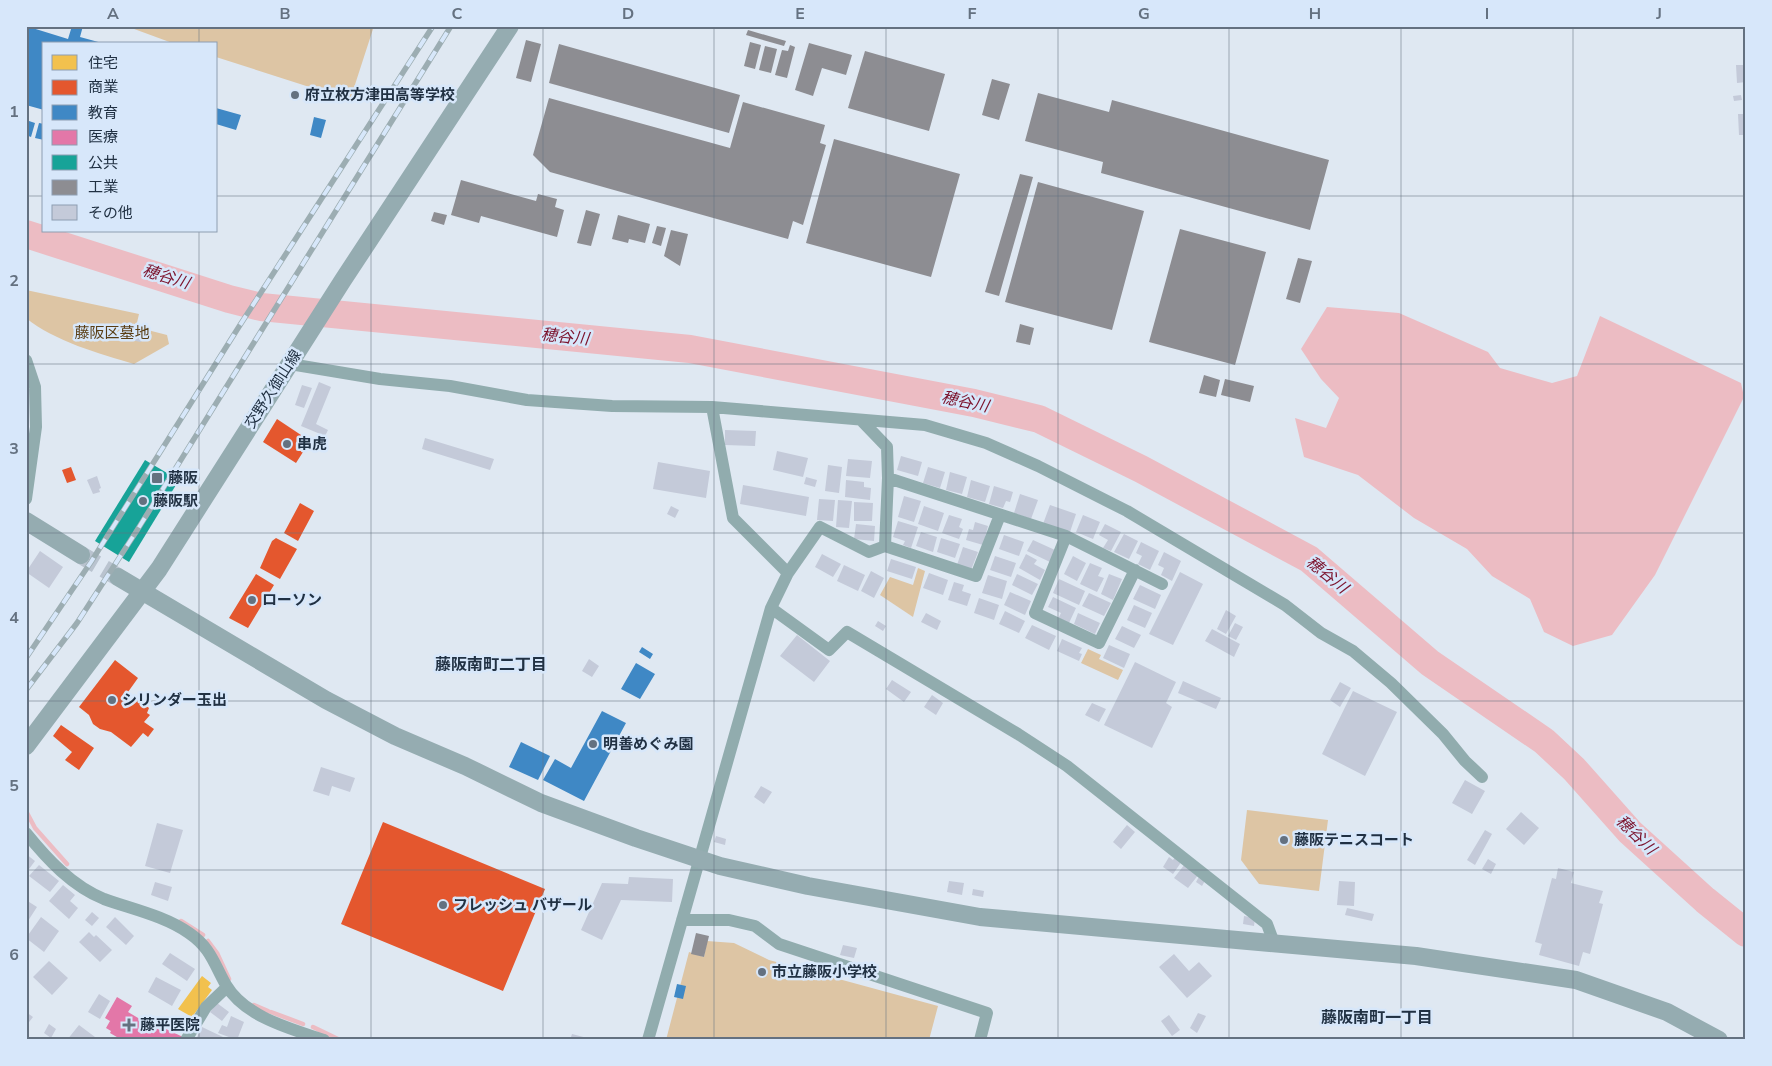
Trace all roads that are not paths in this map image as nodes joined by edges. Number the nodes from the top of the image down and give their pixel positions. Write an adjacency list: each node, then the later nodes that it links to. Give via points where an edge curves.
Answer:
1 (510, 26): 3 (street, 交野久御山線)
2 (26, 360): 7 (street, via 35,387 36,427)
3 (290, 364): 4 (street, via 527,400 612,406); 17 (street, 交野久御山線)
4 (712, 407): 5 (street); 14 (street, via 733,518)
5 (862, 421): 6 (street, via 887,448); 20 (street, via 925,425 986,443 1127,511 1285,605 1321,633 1353,650 1408,698)
6 (888, 478): 8 (street); 11 (street)
7 (26, 499)
8 (1000, 515): 10 (street); 11 (street, via 976,576)
9 (26, 521): 12 (street)
10 (1066, 536): 13 (street); 13 (street, via 1035,614 1099,643)
11 (885, 546): 14 (street, via 868,552 820,527)
12 (81, 555)
13 (1135, 570): 16 (street)
14 (788, 573): 18 (street)
15 (118, 577): 17 (street)
16 (1162, 584)
17 (144, 592): 19 (street, 交野久御山線); 22 (street, via 326,700 395,736 541,803)
18 (771, 608): 22 (street); 24 (street, via 830,650 847,632 1067,766 1267,924)
19 (26, 746)
20 (1482, 777)
21 (26, 833): 25 (street, via 71,881 102,898 170,923 200,941 211,954)
22 (700, 860): 23 (street); 24 (street, via 808,886 980,917)
23 (682, 920): 28 (street); 29 (street, via 729,920 755,926 779,944 987,1013)
24 (1274, 944): 30 (street, via 1416,956 1576,980 1667,1012)
25 (227, 987): 26 (street, via 206,1007); 27 (street, via 248,1010)
26 (186, 1040)
27 (324, 1040)
28 (648, 1040)
29 (980, 1040)
30 (1719, 1040)

